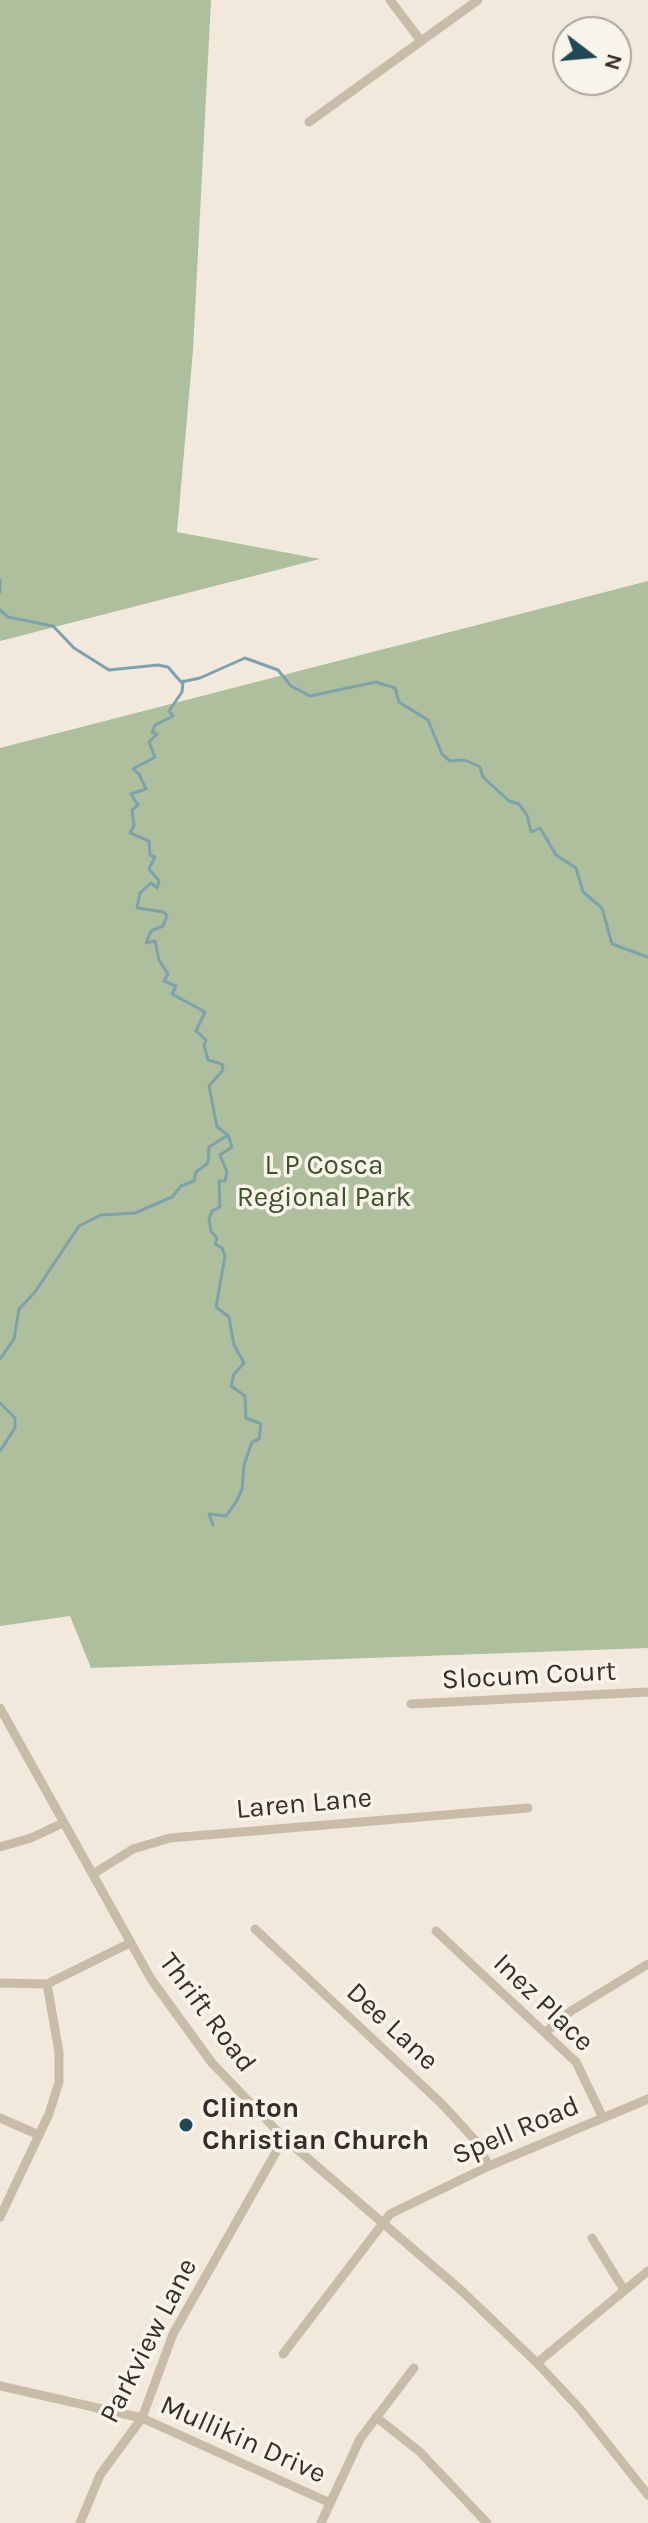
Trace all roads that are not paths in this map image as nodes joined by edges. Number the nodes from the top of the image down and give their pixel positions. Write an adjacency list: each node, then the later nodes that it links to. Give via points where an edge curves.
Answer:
1 (390, 0): 3 (street)
2 (478, 0): 3 (street)
3 (421, 41): 4 (street)
4 (309, 122)
5 (648, 1692): 6 (street, Slocum Court)
6 (411, 1704)
7 (0, 1708): 9 (street, Thrift Road)
8 (528, 1808): 11 (street, Laren Lane, via 170,1838 133,1849)
9 (63, 1823): 10 (street); 11 (street, Thrift Road)
10 (0, 1847)
11 (93, 1874): 14 (street, Thrift Road)
12 (255, 1929): 24 (street, Dee Lane, via 442,2104 474,2139)
13 (436, 1931): 18 (street, Inez Place)
14 (130, 1943): 17 (street); 23 (street, Thrift Road, via 185,2030)
15 (648, 1964): 18 (street)
16 (0, 1983): 17 (street)
17 (47, 1984): 22 (street, via 60,2073)
18 (547, 2031): 21 (street, Inez Place, via 582,2071)
19 (648, 2099): 21 (street, Spell Road)
20 (0, 2118): 22 (street)
21 (603, 2118): 24 (street, Spell Road)
22 (39, 2135): 25 (street)
23 (284, 2138): 26 (street, Thrift Road); 35 (street, Parkview Lane, via 173,2334)
24 (489, 2166): 26 (street, Spell Road)
25 (0, 2217)
26 (380, 2222): 30 (street, Spell Road); 31 (street, Thrift Road)
27 (592, 2238): 29 (street)
28 (648, 2271): 29 (street)
29 (624, 2290): 31 (street)
30 (283, 2354)
31 (537, 2363): 36 (street, Thrift Road)
32 (414, 2368): 34 (street)
33 (0, 2386): 35 (street, Mullikin Drive)
34 (376, 2417): 37 (street); 40 (street, via 420,2452)
35 (142, 2418): 37 (street, Mullikin Drive); 38 (street, Parkview Lane, via 94,2485)
36 (648, 2495)
37 (328, 2502): 39 (street)
38 (80, 2523)
39 (321, 2523)
40 (487, 2523)

